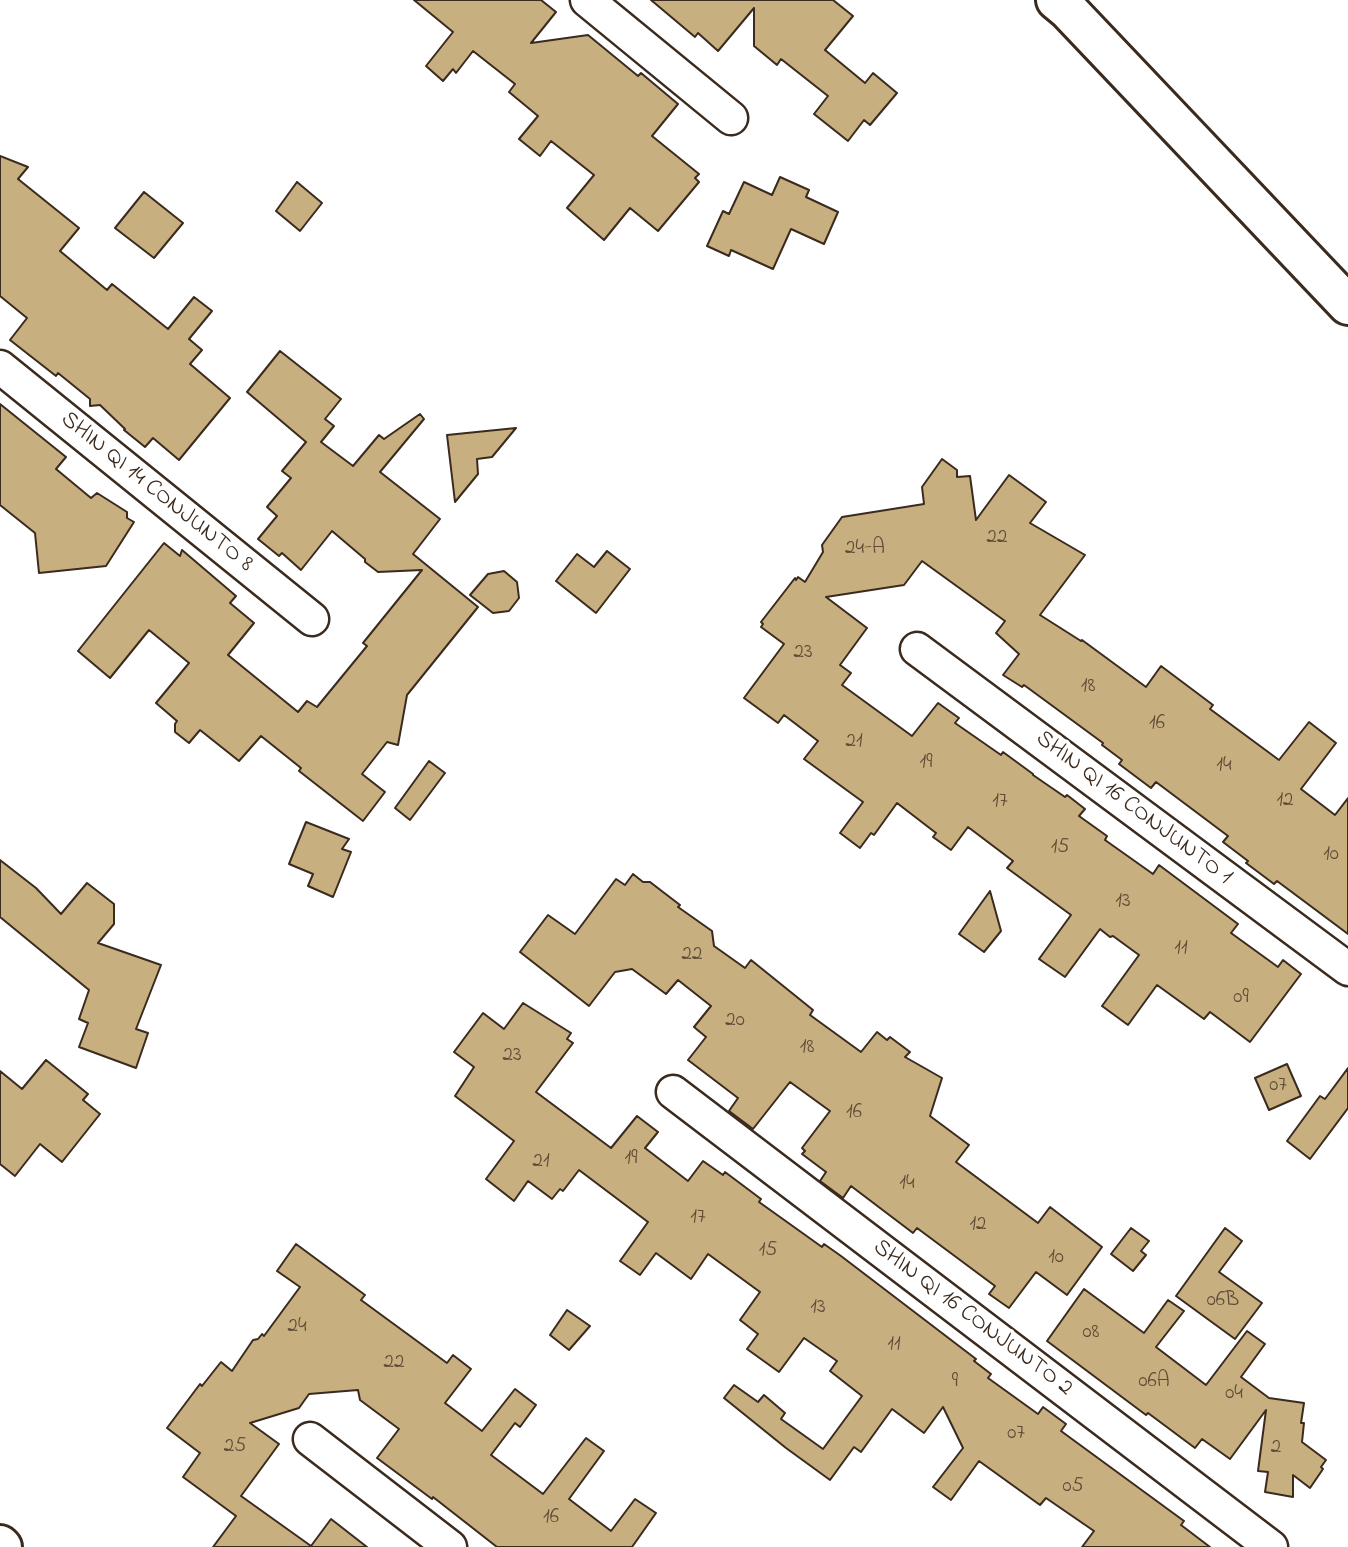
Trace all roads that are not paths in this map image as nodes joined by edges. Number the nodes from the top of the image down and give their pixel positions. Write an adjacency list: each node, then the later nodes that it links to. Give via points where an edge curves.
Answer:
1 (587, 0): 3 (street)
2 (1056, 0): 4 (main road)
3 (731, 118)
4 (1348, 305)
5 (0, 367): 6 (street, SHIN QI 14 CONJUNTO 8)
6 (312, 619)
7 (917, 649): 8 (street, SHIN QI 16 CONJUNTO 1)
8 (1348, 969)
9 (673, 1092): 12 (street, SHIN QI 16 CONJUNTO 2)
10 (310, 1439): 11 (street)
11 (450, 1547)
12 (1270, 1547)

